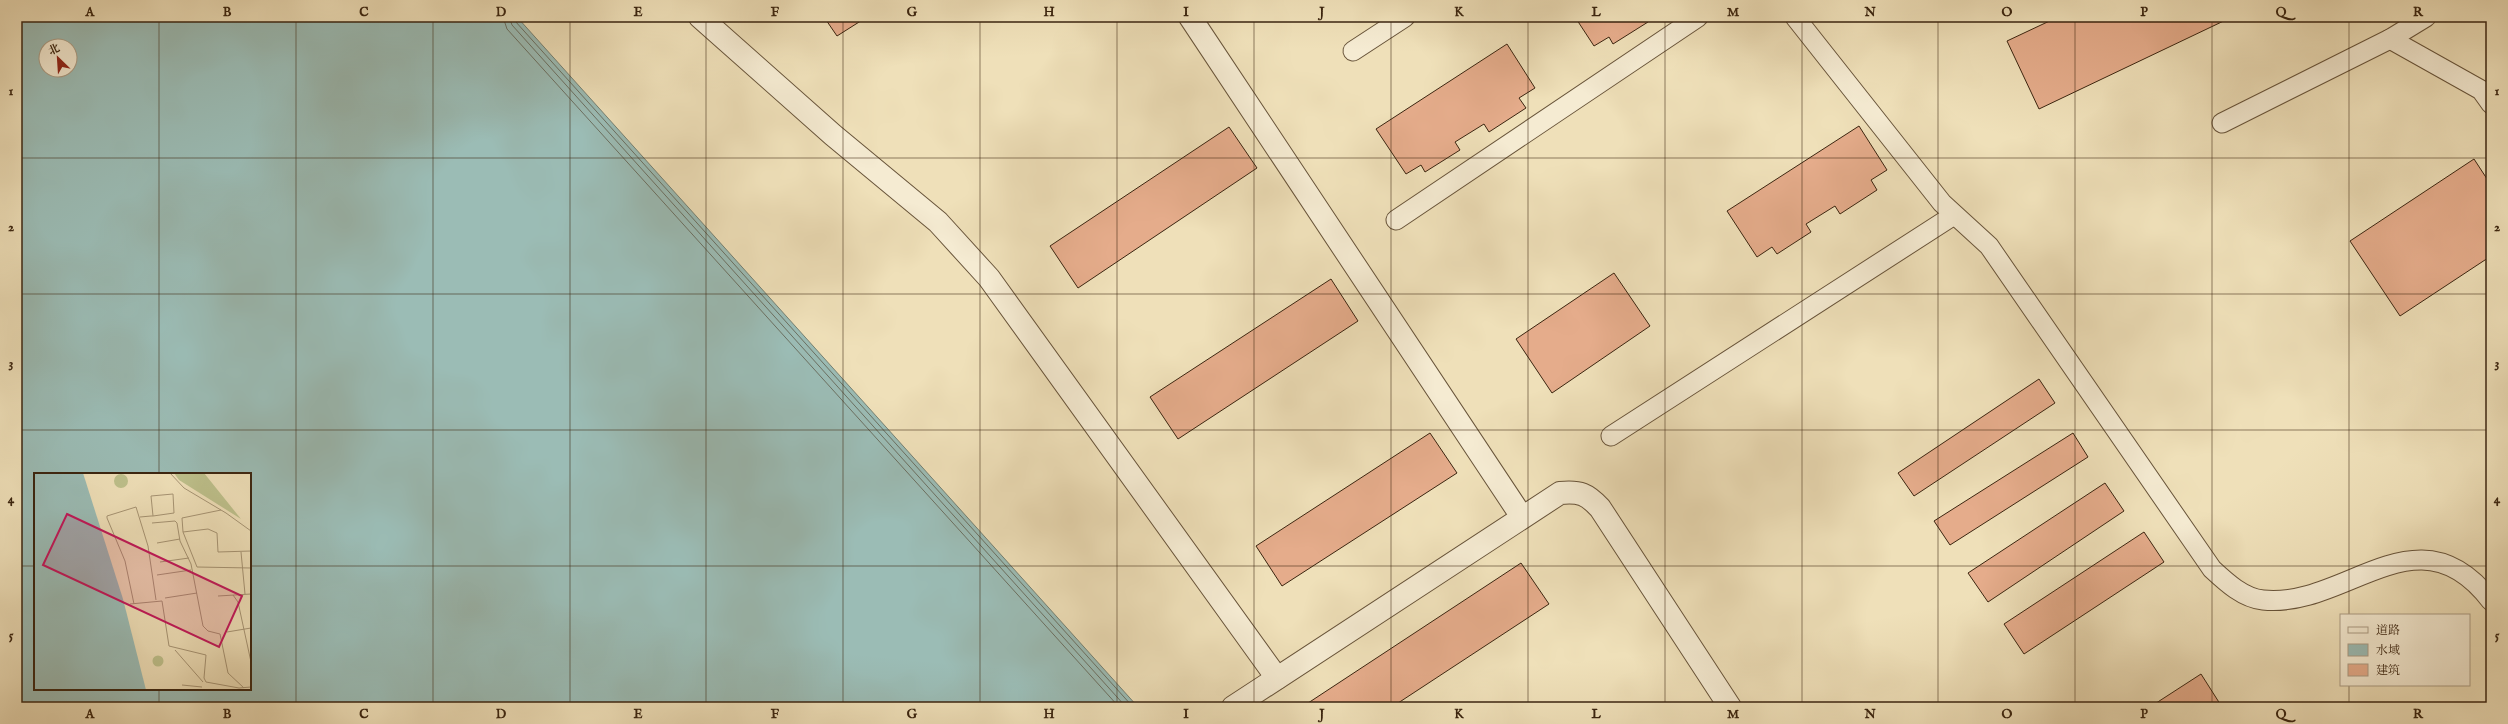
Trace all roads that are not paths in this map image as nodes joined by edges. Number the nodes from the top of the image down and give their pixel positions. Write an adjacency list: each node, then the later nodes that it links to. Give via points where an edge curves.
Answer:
1 (700, 17): 16 (street, via 938,222 989,278)
2 (1190, 17): 14 (street)
3 (1405, 17): 8 (lane)
4 (1698, 17): 12 (lane)
5 (1796, 17): 11 (lane)
6 (2426, 17): 7 (lane)
7 (2390, 39): 9 (lane, via 2481,90); 10 (lane)
8 (1353, 51)
9 (2491, 104)
10 (2222, 123)
11 (1954, 215): 13 (lane); 15 (lane, via 1989,246 2212,569 2233,588 2261,600 2294,600 2389,563 2423,560 2452,565 2477,583)
12 (1396, 220)
13 (1611, 436)
14 (1522, 517): 16 (street); 18 (street, via 1560,493 1576,491 1588,495 1634,557)
15 (2491, 601)
16 (1277, 678): 17 (street)
17 (1233, 707)
18 (1730, 707)

